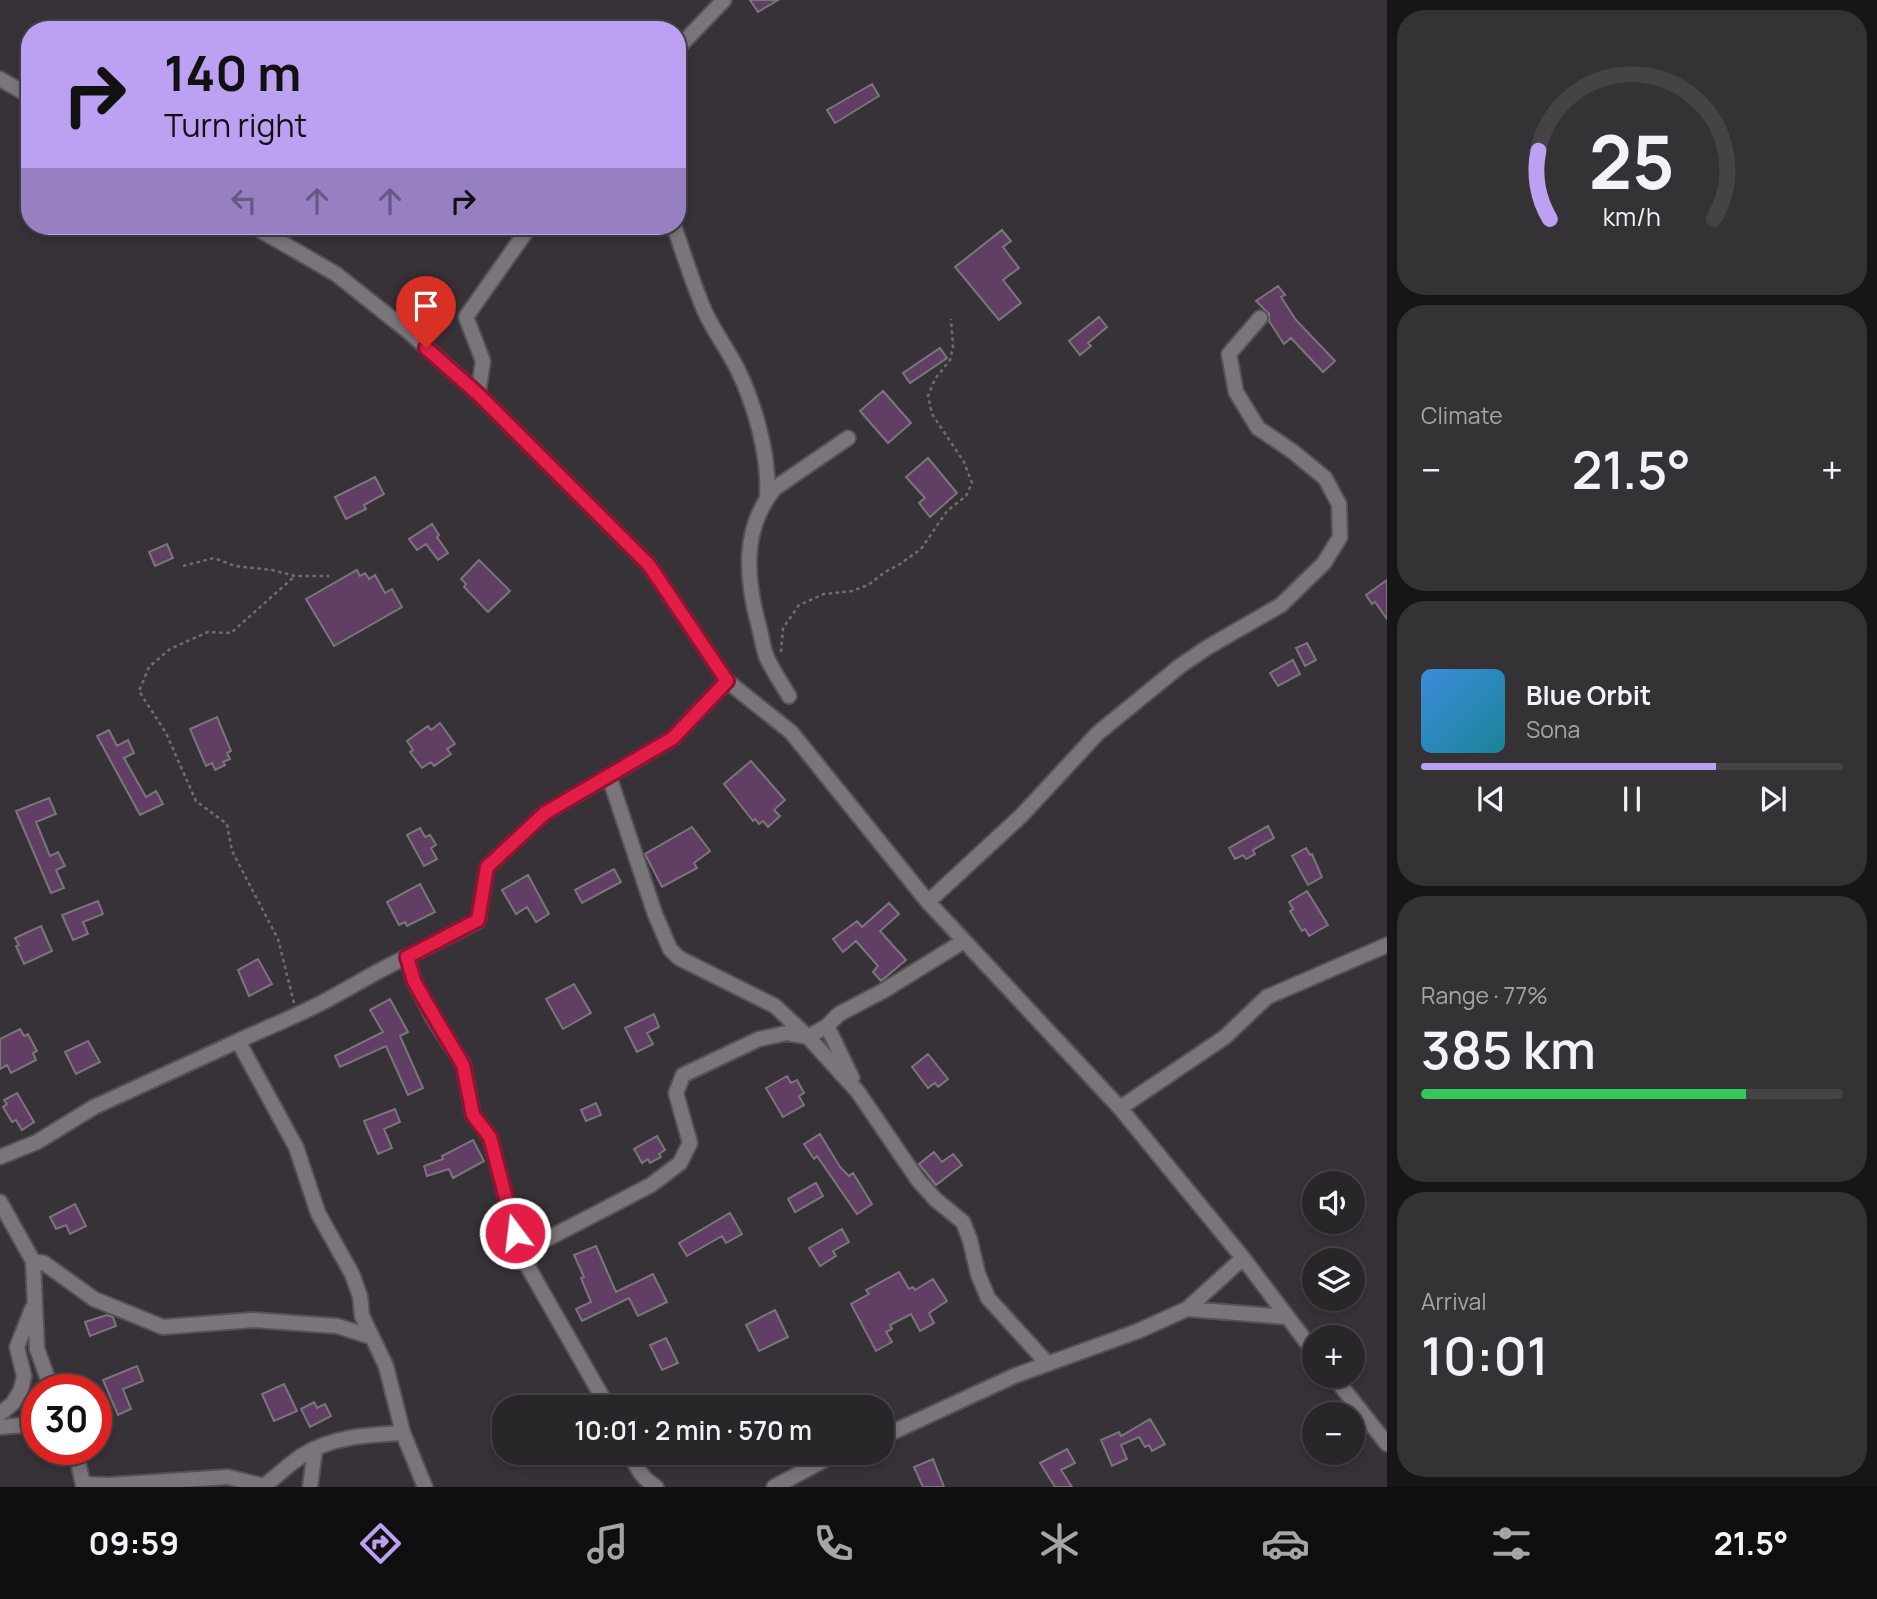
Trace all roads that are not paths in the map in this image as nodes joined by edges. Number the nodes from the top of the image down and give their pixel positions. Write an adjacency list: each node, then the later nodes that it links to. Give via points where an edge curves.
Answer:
1 (724, 0): 2 (street)
2 (686, 40)
3 (0, 79): 4 (street)
4 (21, 91)
5 (269, 235): 9 (street, via 336,274)
6 (524, 235): 9 (street, via 466,317 483,361)
7 (677, 235): 11 (street, via 706,314 750,401 766,462)
8 (1260, 318): 15 (street, via 1229,354 1236,392 1258,428 1325,478 1339,505 1340,537 1324,563 1281,604 1180,666 1107,726 1022,815)
9 (478, 394): 12 (street, via 649,565)
10 (848, 438): 11 (street)
11 (767, 498): 13 (street, via 752,537 748,573 767,658)
12 (727, 681): 14 (street, via 673,738); 15 (street, via 791,732)
13 (789, 696)
14 (609, 776): 18 (street, via 545,813 487,867 478,920); 20 (street, via 670,949 679,958 775,1006)
15 (928, 902): 16 (street)
16 (964, 941): 19 (street, via 839,1014); 23 (street)
17 (1387, 945): 23 (street, via 1267,996 1225,1037)
18 (407, 957): 21 (street); 26 (street, via 433,1018 463,1065 473,1115 490,1137)
19 (827, 1026): 20 (street); 22 (street)
20 (808, 1037): 22 (street); 26 (street, via 788,1033 759,1039 683,1076 676,1093 690,1143 680,1163 651,1185)
21 (238, 1041): 24 (street, via 94,1107 37,1142); 33 (street, via 296,1147 318,1213 352,1274)
22 (858, 1092): 34 (street, via 918,1180 963,1222 988,1297)
23 (1120, 1108): 27 (street)
24 (0, 1157)
25 (0, 1202): 28 (street)
26 (520, 1253): 37 (street)
27 (1243, 1258): 30 (street); 31 (street)
28 (33, 1261): 29 (street); 33 (street, via 44,1263 94,1299 163,1327 253,1321 337,1326)
29 (33, 1304): 35 (street, via 37,1349); 38 (street, via 18,1348 24,1376 21,1390)
30 (1187, 1309): 31 (street); 34 (street)
31 (1287, 1317): 32 (street)
32 (1302, 1336)
33 (372, 1337): 42 (street, via 386,1366)
34 (1047, 1363): 41 (street)
35 (46, 1374)
36 (1343, 1388): 43 (street)
37 (601, 1395)
38 (0, 1414)
39 (21, 1425): 40 (street)
40 (0, 1427)
41 (894, 1432)
42 (403, 1433): 44 (street, via 335,1440); 51 (street)
43 (1387, 1444)
44 (315, 1450): 48 (street, via 264,1486); 50 (street)
45 (78, 1465): 49 (street)
46 (635, 1465): 52 (street)
47 (815, 1465): 53 (street)
48 (252, 1485): 49 (street, via 228,1476)
49 (83, 1486)
50 (310, 1487)
51 (425, 1487)
52 (656, 1487)
53 (774, 1487)

